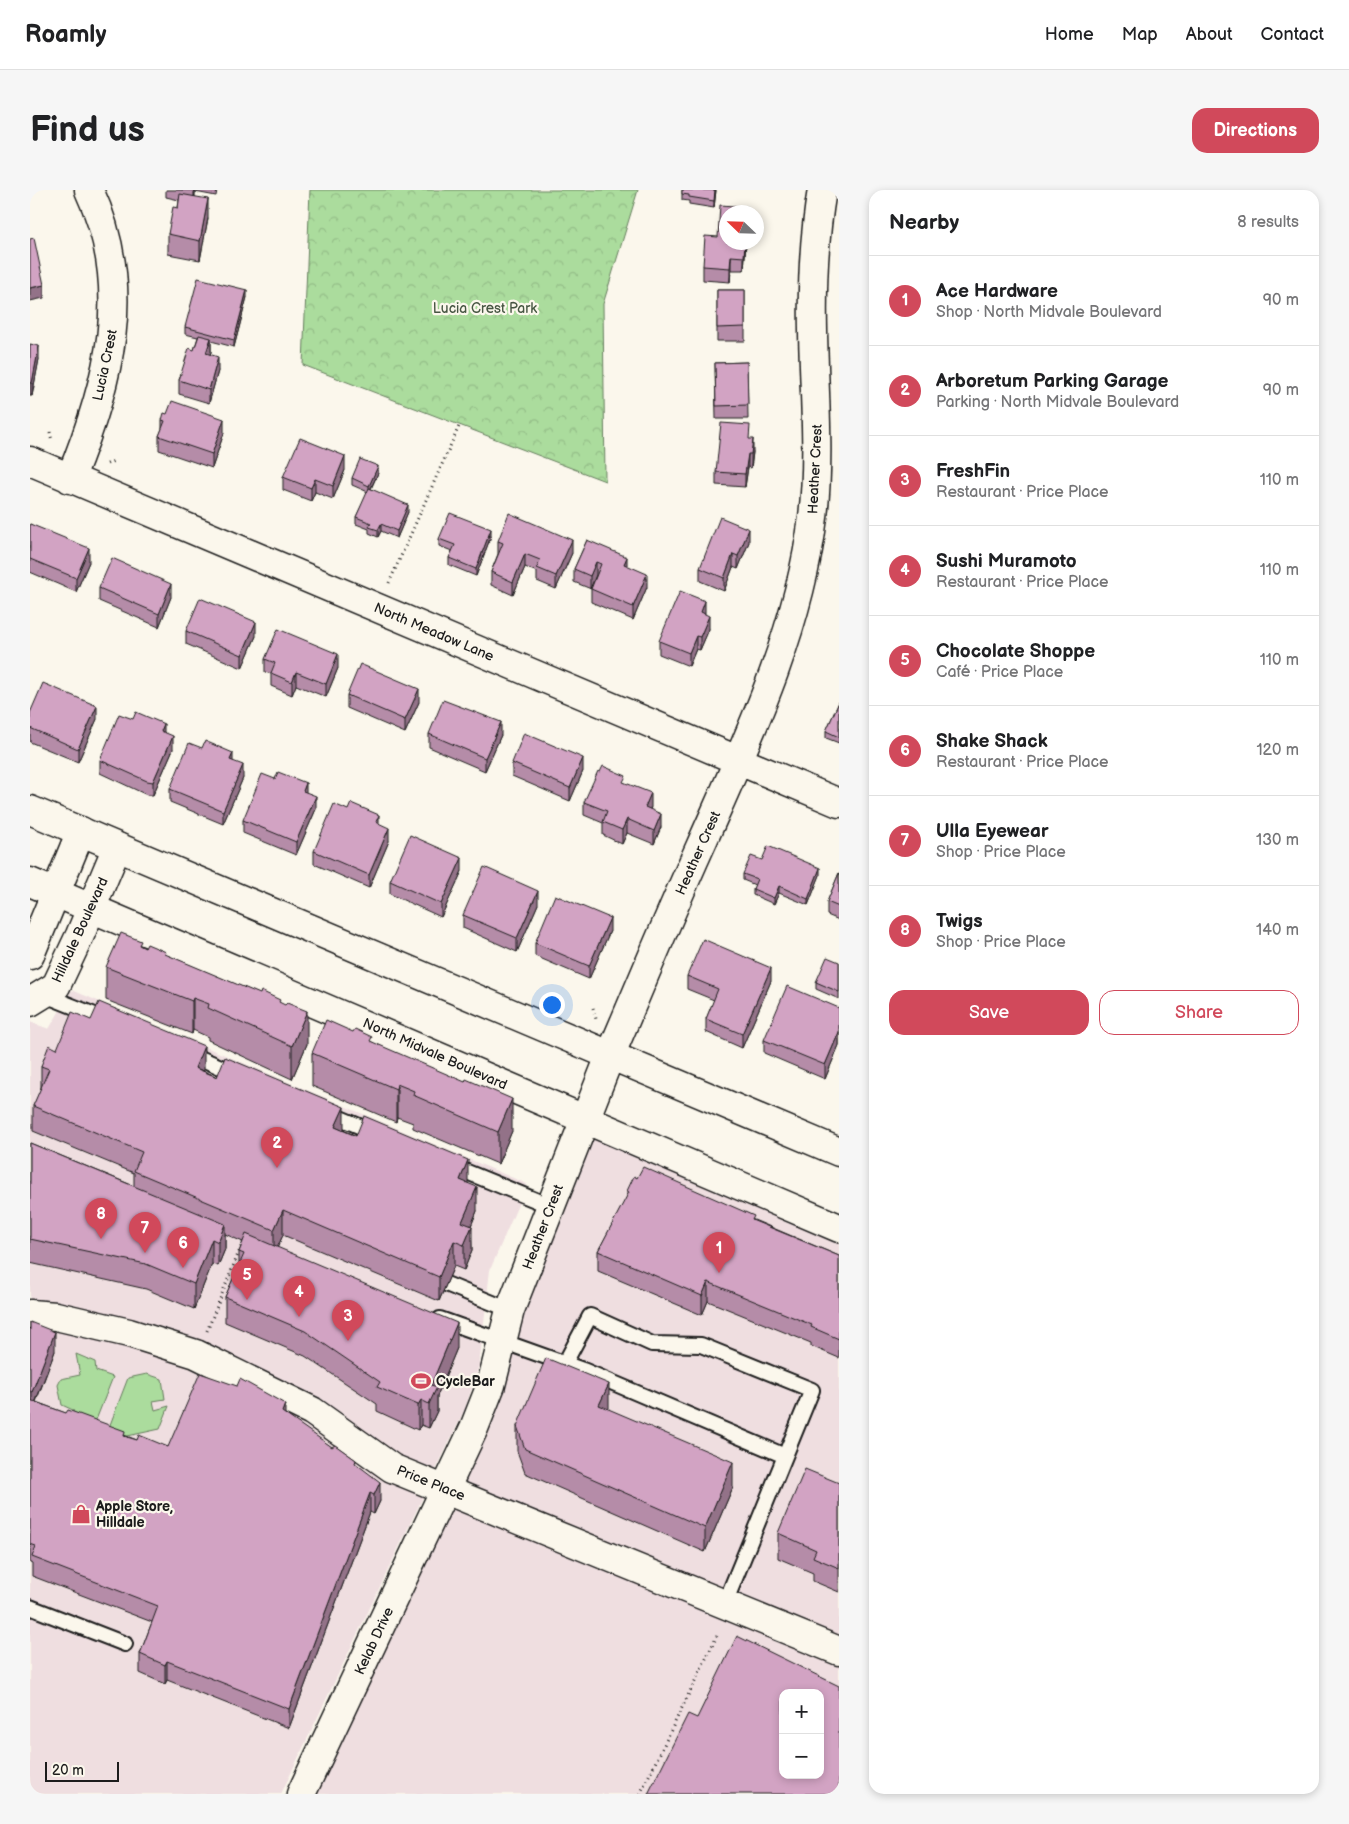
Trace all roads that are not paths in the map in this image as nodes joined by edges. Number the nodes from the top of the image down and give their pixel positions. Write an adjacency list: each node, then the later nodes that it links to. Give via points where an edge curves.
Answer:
1 (89, 190): 4 (street, Lucia Crest, via 107,239 114,326 94,418)
2 (822, 190): 5 (street, Heather Crest, via 813,271 818,451 813,516 787,634)
3 (30, 461): 4 (street, North Meadow Lane)
4 (70, 479): 5 (street, North Meadow Lane)
5 (739, 760): 6 (street, North Meadow Lane); 17 (street, Heather Crest)
6 (839, 803)
7 (30, 810): 8 (street)
8 (81, 832): 9 (street); 11 (street)
9 (117, 847): 12 (street, Hilldale Boulevard); 17 (street)
10 (30, 882): 11 (street, North Midvale Boulevard)
11 (55, 892): 12 (street, North Midvale Boulevard); 13 (street)
12 (92, 908): 14 (street, Hilldale Boulevard, via 56,986); 20 (street, North Midvale Boulevard)
13 (30, 955)
14 (34, 995): 15 (lane)
15 (124, 1026)
16 (179, 1050): 18 (lane)
17 (610, 1056): 20 (street, Heather Crest); 22 (street)
18 (251, 1080)
19 (315, 1107): 21 (lane)
20 (586, 1120): 24 (street, Heather Crest); 25 (street, North Midvale Boulevard)
21 (388, 1138)
22 (839, 1152)
23 (433, 1157): 24 (lane)
24 (550, 1206): 27 (street, Heather Crest)
25 (839, 1228)
26 (446, 1284): 27 (lane)
27 (510, 1310): 30 (street, Heather Crest)
28 (425, 1312): 30 (lane)
29 (30, 1314): 33 (street, Price Place, via 56,1316 130,1333 196,1354 312,1411 392,1468)
30 (504, 1342): 31 (lane); 33 (street, Heather Crest, via 474,1428)
31 (565, 1363): 32 (lane); 32 (lane, via 590,1316 652,1344 701,1345 812,1390)
32 (785, 1456): 34 (lane)
33 (446, 1488): 34 (street, Price Place); 38 (street, Kelab Drive)
34 (725, 1603): 37 (street, Price Place)
35 (30, 1607): 36 (lane)
36 (125, 1644)
37 (839, 1651)
38 (301, 1794)

